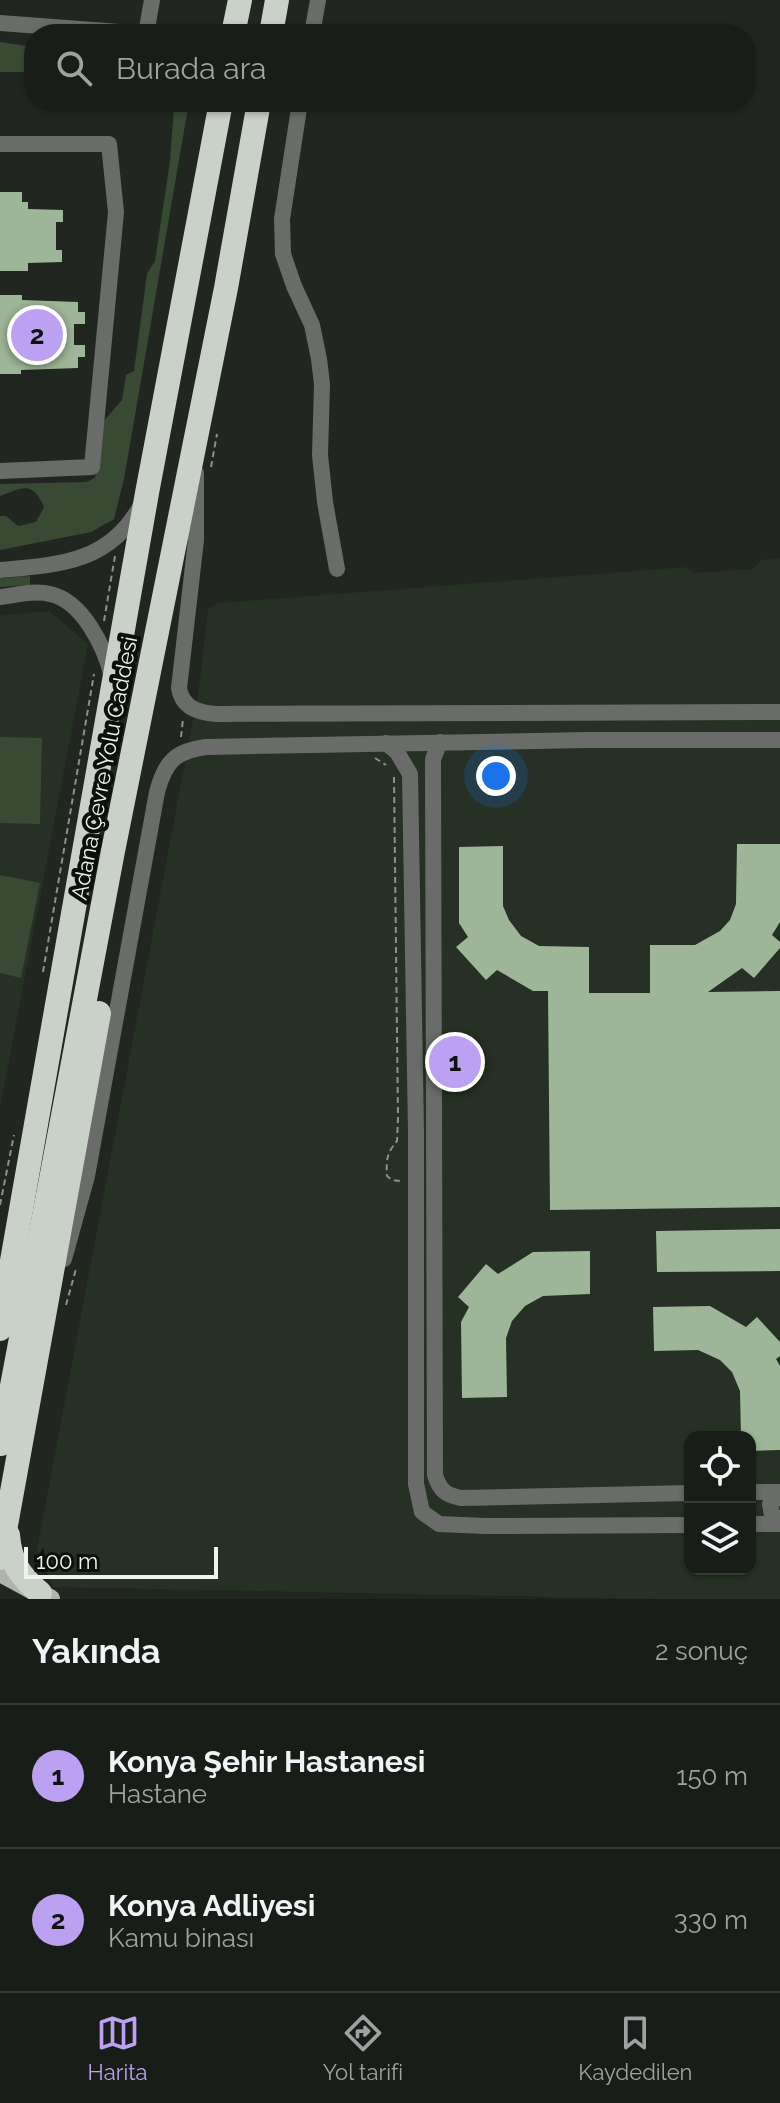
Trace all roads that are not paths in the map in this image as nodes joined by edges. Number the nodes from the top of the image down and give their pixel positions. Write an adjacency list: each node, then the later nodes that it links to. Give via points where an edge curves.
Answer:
1 (152, 0): 6 (street)
2 (240, 0): 7 (highway)
3 (277, 0): 8 (highway)
4 (318, 0): 9 (street)
5 (0, 23): 10 (street)
6 (148, 24)
7 (235, 24)
8 (273, 24)
9 (314, 24)
10 (24, 25)
11 (219, 112): 17 (highway, Adana Çevre Yolu Caddesi)
12 (257, 112): 15 (highway, Adana Çevre Yolu Caddesi)
13 (298, 112): 19 (street, via 282,219 283,254 312,325 319,359 320,455)
14 (0, 144): 16 (street, via 109,144 116,212 92,467)
15 (194, 450): 24 (street, via 197,517 179,688 194,710); 28 (highway, Adana Çevre Yolu Caddesi)
16 (0, 471)
17 (147, 493): 18 (street, via 132,521 108,544 79,559); 23 (highway, Adana Çevre Yolu Caddesi)
18 (41, 567): 20 (street); 21 (street, via 50,578)
19 (337, 569)
20 (0, 570)
21 (41, 593): 22 (street); 23 (street, via 64,601 94,632)
22 (0, 597)
23 (114, 687): 29 (highway, Adana Çevre Yolu Caddesi)
24 (775, 712): 25 (street, via 753,715 746,725 752,733)
25 (774, 740): 26 (street)
26 (440, 742): 27 (street); 36 (street, via 433,759 438,1485 444,1493 461,1498)
27 (386, 743): 31 (street, via 191,749 164,770 87,1176); 41 (street, via 410,774 416,1484 422,1512 439,1524)
28 (113, 851): 31 (highway, via 113,932); 33 (highway, Adana Çevre Yolu Caddesi)
29 (82, 871): 30 (highway, via 50,977); 32 (highway, Adana Çevre Yolu Caddesi)
30 (0, 1237)
31 (48, 1302): 34 (highway)
32 (0, 1329)
33 (1, 1444)
34 (8, 1478): 38 (highway)
35 (756, 1492): 37 (street)
36 (684, 1493)
37 (780, 1493): 39 (street, via 770,1504)
38 (7, 1519): 42 (highway); 44 (highway, via 15,1566)
39 (780, 1522): 40 (street)
40 (756, 1524)
41 (684, 1525)
42 (0, 1558)
43 (0, 1572): 44 (main road)
44 (45, 1596)

